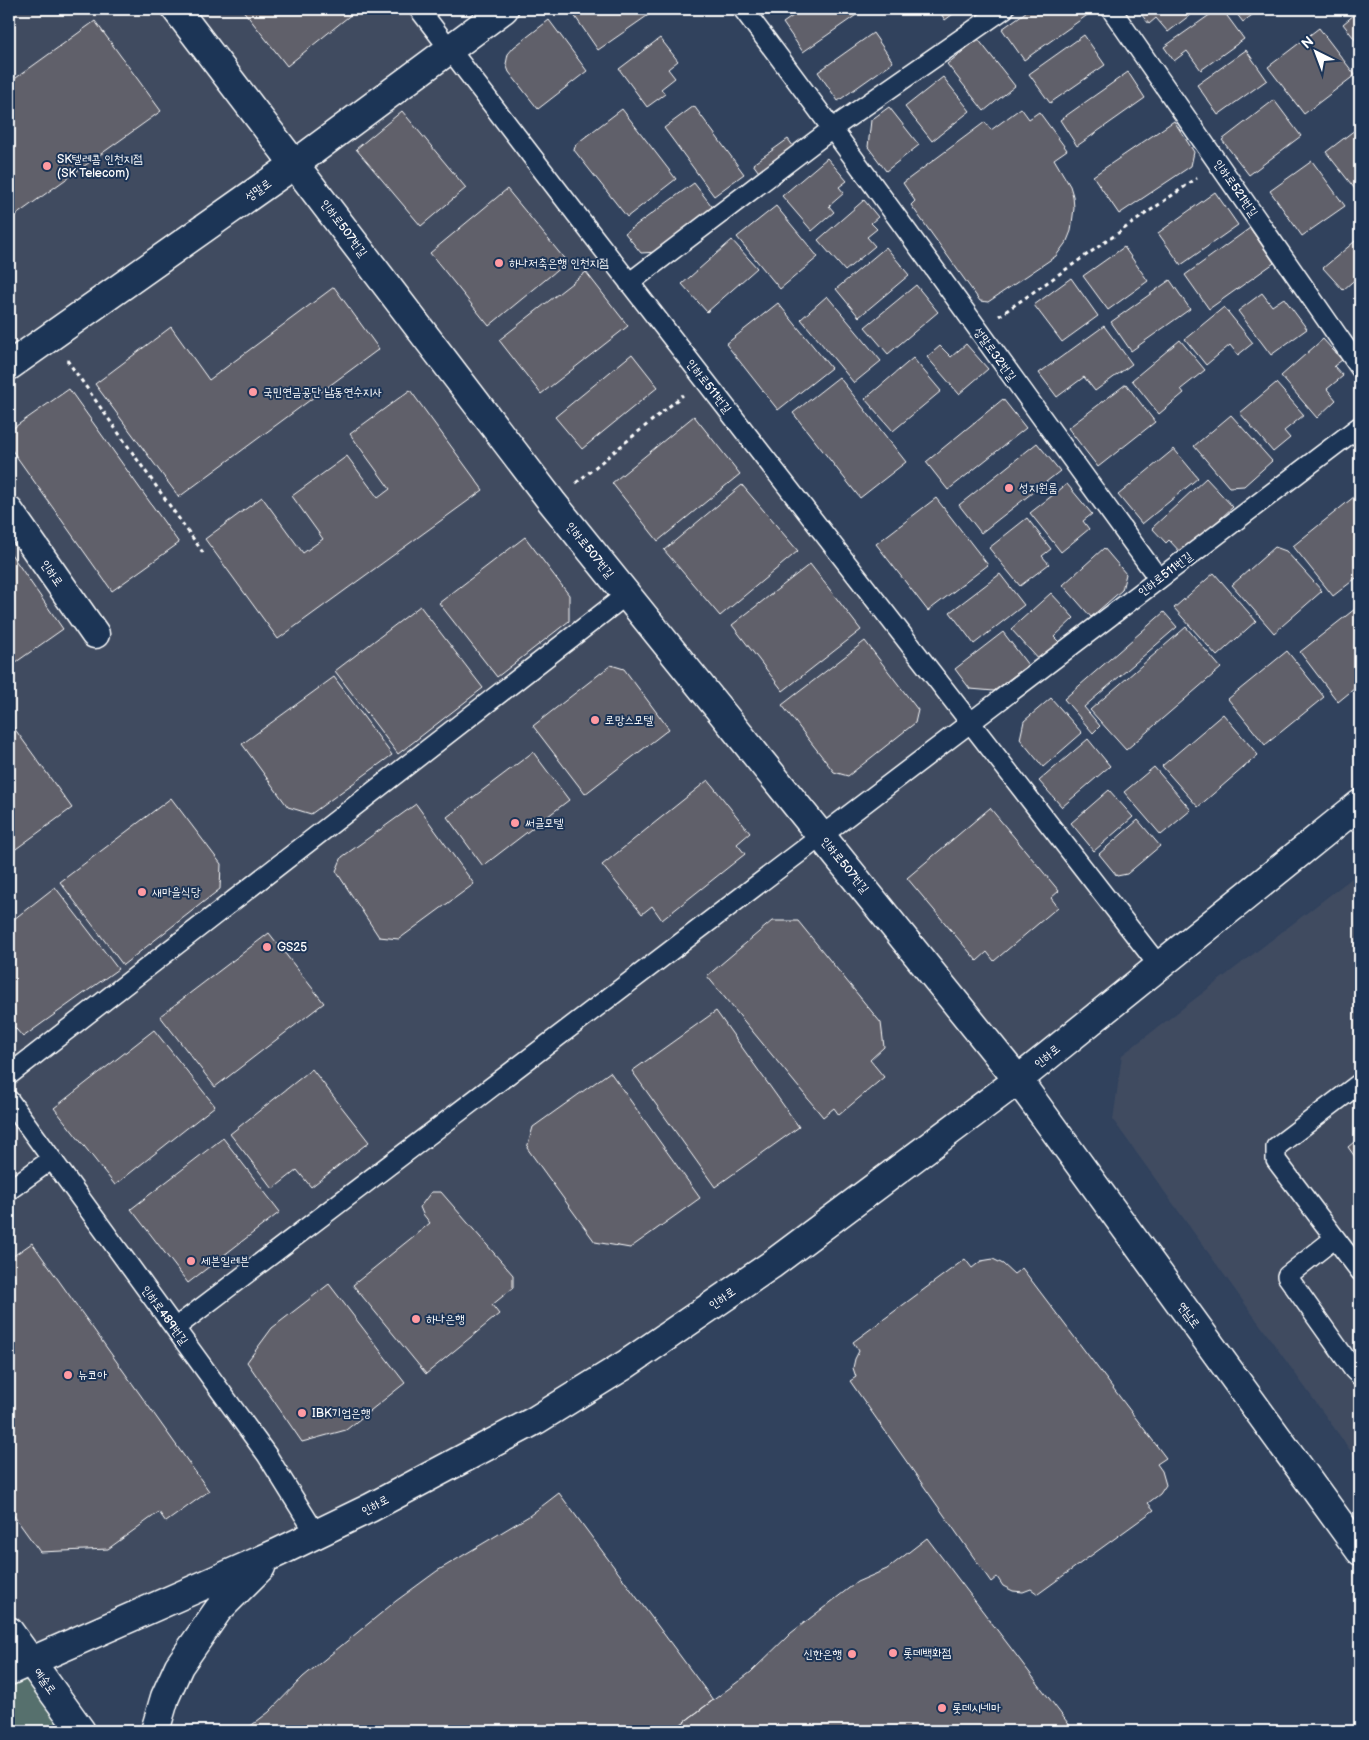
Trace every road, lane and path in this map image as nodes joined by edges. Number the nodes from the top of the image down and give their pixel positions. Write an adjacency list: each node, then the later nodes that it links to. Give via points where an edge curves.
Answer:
1 (176, 9): 10 (street, 인하로507번길)
2 (419, 9): 7 (lane, 인하로511번길)
3 (504, 9): 7 (street, 성말로)
4 (743, 9): 8 (lane, 성말로32번길)
5 (1004, 9): 8 (lane)
6 (1111, 9): 9 (lane, 인하로521번길)
7 (449, 48): 10 (street, 성말로); 11 (lane, 인하로511번길)
8 (833, 128): 11 (lane); 12 (lane, 성말로32번길)
9 (1218, 163): 12 (path); 15 (lane, 인하로521번길)
10 (295, 164): 13 (street, 성말로); 18 (street, 인하로507번길)
11 (629, 283): 16 (lane, 인하로511번길)
12 (978, 331): 21 (lane, 성말로32번길)
13 (51, 336): 14 (street, 성말로); 20 (path)
14 (9, 366)
15 (1360, 368)
16 (703, 378): 18 (path); 24 (lane, 인하로511번길)
17 (1360, 426): 21 (lane, 인하로511번길)
18 (552, 502): 22 (street, 인하로507번길)
19 (9, 511): 23 (street, 인하로)
20 (204, 554)
21 (1159, 579): 24 (lane, 인하로511번길)
22 (626, 594): 26 (street, 인하로507번길); 28 (lane)
23 (95, 634)
24 (970, 722): 26 (lane); 27 (lane, 인하로511번길)
25 (1360, 804): 27 (street, 인하로)
26 (822, 836): 29 (street, 인하로507번길); 36 (lane)
27 (1159, 966): 29 (street, 인하로)
28 (9, 1076)
29 (1018, 1080): 38 (street, 인하로, via 771,1265 625,1366 536,1420); 39 (street, 연남로)
30 (1360, 1083): 34 (lane, via 1276,1147 1276,1160)
31 (9, 1100): 32 (lane, 인하로489번길)
32 (52, 1159): 33 (lane); 36 (lane, 인하로489번길)
33 (9, 1190)
34 (1335, 1238): 35 (lane); 37 (lane, via 1287,1276)
35 (1360, 1271)
36 (175, 1328): 38 (lane, 인하로489번길, via 267,1455)
37 (1360, 1376)
38 (316, 1534): 40 (street, 인하로)
39 (1360, 1551)
40 (277, 1553): 42 (street, 인하로); 44 (street, via 218,1610 196,1639 172,1681)
41 (9, 1631): 42 (street, 예술로)
42 (20, 1667): 43 (street, 예술로)
43 (81, 1731)
44 (155, 1731)

